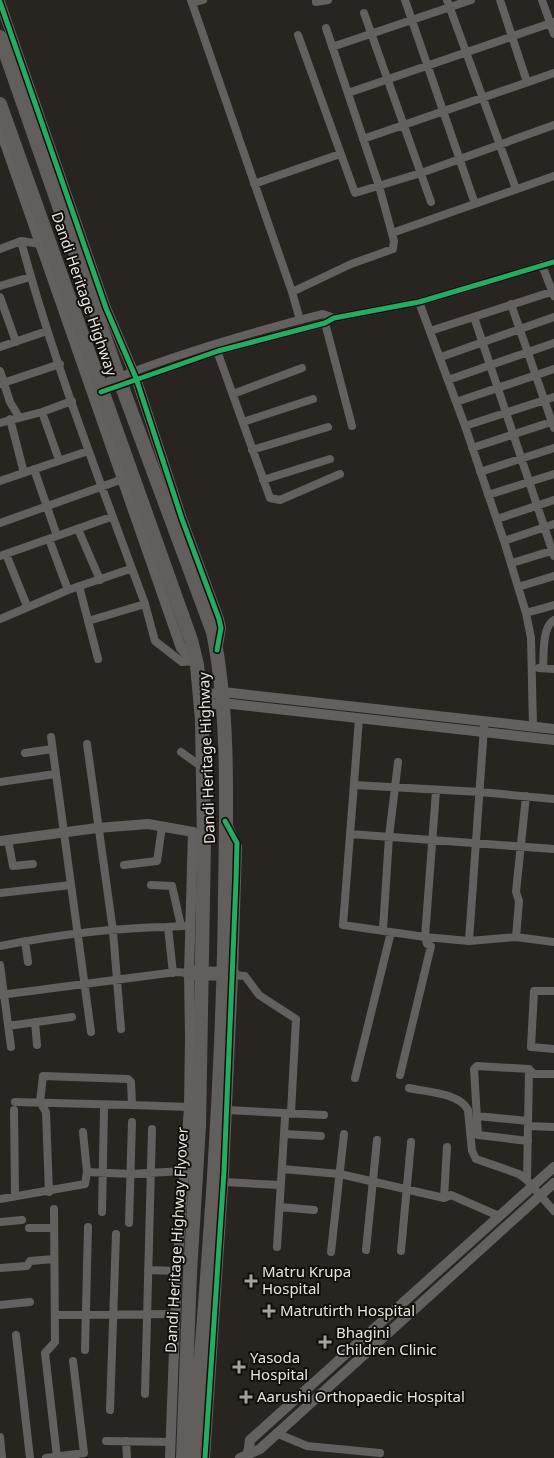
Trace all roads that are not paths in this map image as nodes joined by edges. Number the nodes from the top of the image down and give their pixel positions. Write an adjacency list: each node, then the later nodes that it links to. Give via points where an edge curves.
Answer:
1 (203, 0): 8 (street)
2 (316, 0): 3 (street)
3 (328, 0)
4 (404, 0): 12 (street)
5 (471, 0): 10 (street)
6 (500, 0): 18 (street)
7 (542, 0): 13 (street)
8 (192, 1): 39 (street)
9 (0, 2): 78 (street)
10 (449, 3): 12 (street); 21 (street)
11 (364, 13): 15 (street)
12 (412, 20): 15 (street); 22 (street)
13 (552, 23): 16 (street); 18 (street)
14 (326, 28): 20 (street)
15 (373, 33): 20 (street); 24 (street)
16 (554, 34)
17 (298, 35): 35 (street)
18 (512, 36): 21 (street); 25 (street)
19 (0, 37): 78 (highway, Dandi Heritage Highway)
20 (332, 47): 26 (street)
21 (466, 51): 22 (street); 27 (street)
22 (428, 65): 24 (street); 29 (street)
23 (554, 73): 25 (street)
24 (388, 78): 26 (street); 30 (street)
25 (527, 82): 27 (street)
26 (348, 93): 33 (street)
27 (483, 98): 29 (street); 34 (street)
28 (0, 104): 81 (highway, Dandi Heritage Highway)
29 (443, 112): 30 (street); 36 (street)
30 (404, 126): 33 (street); 37 (street)
31 (554, 126): 34 (street)
32 (0, 129): 46 (street)
33 (363, 139): 40 (street)
34 (500, 144): 36 (street); 41 (street)
35 (340, 154): 39 (street); 40 (street, via 355,193)
36 (460, 158): 37 (street); 43 (street)
37 (421, 173): 40 (street); 42 (street)
38 (554, 176): 41 (street)
39 (254, 184): 52 (street)
40 (379, 186): 44 (street)
41 (516, 189): 43 (street)
42 (431, 202)
43 (475, 204): 44 (street)
44 (392, 233): 52 (street, via 393,249 351,264)
45 (21, 241): 46 (street); 47 (street); 50 (street)
46 (40, 244): 112 (street)
47 (0, 248)
48 (554, 262): 49 (street)
49 (542, 265): 53 (street); 55 (street)
50 (30, 277): 51 (street); 63 (street)
51 (0, 286)
52 (292, 292): 60 (street)
53 (553, 293): 56 (street)
54 (0, 297): 65 (street)
55 (418, 302): 59 (street); 64 (street)
56 (511, 304): 57 (street); 62 (street)
57 (474, 316): 64 (street); 66 (street)
58 (554, 317): 62 (street)
59 (334, 318): 60 (street, via 324,314); 61 (street)
60 (300, 320): 69 (street)
61 (325, 323): 69 (street); 96 (street)
62 (520, 329): 66 (street); 70 (street)
63 (47, 330): 65 (street); 72 (street)
64 (430, 330): 71 (street)
65 (16, 342): 68 (street)
66 (482, 342): 71 (street); 73 (street)
67 (554, 343): 70 (street)
68 (0, 347)
69 (216, 347): 78 (street); 83 (street)
70 (527, 352): 73 (street); 77 (street)
71 (441, 356): 79 (street)
72 (60, 364): 80 (street); 87 (street)
73 (490, 365): 79 (street); 82 (street)
74 (302, 368): 83 (street)
75 (554, 369): 77 (street)
76 (0, 370): 80 (street)
77 (536, 375): 82 (street); 86 (street)
78 (127, 377): 81 (street); 152 (highway, Dandi Heritage Highway, via 213,632)
79 (448, 380): 88 (street)
80 (2, 383): 91 (street)
81 (100, 388): 148 (highway, Dandi Heritage Highway, via 191,640)
82 (497, 388): 88 (street); 90 (street)
83 (233, 394): 93 (street)
84 (554, 397): 86 (street)
85 (313, 399): 93 (street)
86 (543, 400): 90 (street); 95 (street)
87 (72, 401): 89 (street); 103 (street)
88 (456, 402): 97 (street)
89 (42, 412): 91 (street); 106 (street)
90 (505, 413): 97 (street); 99 (street)
91 (18, 417): 92 (street)
92 (10, 419): 94 (street); 109 (street)
93 (243, 422): 102 (street)
94 (0, 423)
95 (553, 424): 99 (street)
96 (352, 426)
97 (465, 426): 100 (street)
98 (328, 427): 102 (street)
99 (513, 435): 100 (street); 104 (street)
100 (472, 448): 108 (street)
101 (554, 448): 104 (street)
102 (252, 450): 113 (street)
103 (88, 451): 106 (street); 116 (street)
104 (522, 458): 108 (street); 115 (street)
105 (330, 459): 113 (street)
106 (59, 460): 107 (street)
107 (34, 469): 109 (street); 120 (street)
108 (480, 472): 117 (street)
109 (24, 473): 114 (street)
110 (340, 474): 113 (street, via 275,501 270,498)
111 (554, 474): 115 (street)
112 (123, 479): 116 (street); 148 (street, via 181,648)
113 (263, 480)
114 (0, 482)
115 (530, 482): 117 (street); 119 (street)
116 (101, 485): 120 (street); 121 (street)
117 (488, 495): 122 (street)
118 (554, 500): 119 (street)
119 (538, 505): 122 (street); 125 (street)
120 (45, 506): 123 (street); 127 (street)
121 (112, 517): 126 (street); 132 (street)
122 (497, 519): 128 (street)
123 (0, 522)
124 (554, 524): 125 (street)
125 (544, 528): 128 (street); 129 (street)
126 (78, 529): 127 (street); 134 (street)
127 (53, 538): 130 (street); 137 (street)
128 (504, 541): 131 (street)
129 (553, 552): 131 (street)
130 (3, 555): 140 (street)
131 (512, 564): 136 (street)
132 (130, 569): 134 (street); 138 (street)
133 (554, 576): 136 (street)
134 (100, 580): 135 (street)
135 (79, 586): 137 (street); 144 (street)
136 (518, 587): 141 (street)
137 (68, 590): 140 (street)
138 (145, 604): 144 (street); 148 (street, via 157,643 182,662)
139 (554, 605): 141 (street)
140 (26, 606): 142 (street)
141 (526, 613): 149 (street)
142 (0, 619)
143 (554, 620): 145 (street, via 548,624)
144 (88, 621): 147 (street)
145 (545, 644): 146 (street); 150 (street)
146 (554, 645)
147 (98, 658)
148 (195, 659): 153 (highway, Dandi Heritage Highway)
149 (532, 668): 150 (street); 157 (street)
150 (543, 668): 151 (street)
151 (554, 669)
152 (223, 698): 153 (street); 154 (street); 206 (highway, Dandi Heritage Highway)
153 (200, 701): 167 (highway, Dandi Heritage Highway)
154 (276, 704): 155 (street); 156 (street)
155 (359, 719): 159 (street); 170 (street)
156 (485, 723): 157 (street); 159 (street)
157 (533, 727): 158 (street)
158 (554, 729)
159 (484, 734): 161 (street); 173 (street)
160 (51, 737): 163 (street)
161 (554, 740)
162 (86, 744): 176 (street)
163 (52, 749): 165 (street); 168 (street)
164 (180, 752): 167 (street)
165 (25, 753)
166 (398, 762): 171 (street)
167 (203, 771): 205 (highway, Dandi Heritage Highway)
168 (55, 774): 169 (street); 178 (street)
169 (0, 782)
170 (354, 785): 171 (street); 179 (street)
171 (396, 789): 172 (street); 180 (street)
172 (436, 791): 173 (street); 182 (street)
173 (480, 792): 174 (street); 183 (street)
174 (526, 796): 175 (street); 184 (street)
175 (554, 799)
176 (97, 828): 177 (street, via 148,824); 178 (street); 193 (street)
177 (163, 828): 187 (street, via 157,861); 191 (street, via 194,835)
178 (64, 832): 181 (street); 188 (street)
179 (350, 834): 180 (street); 194 (street, via 342,925)
180 (390, 838): 182 (street); 194 (street)
181 (4, 840): 186 (street, via 13,866)
182 (431, 841): 183 (street); 196 (street)
183 (476, 843): 184 (street); 198 (street)
184 (520, 847): 185 (street); 197 (street)
185 (554, 850)
186 (33, 864)
187 (124, 865)
188 (71, 885): 190 (street); 195 (street)
189 (151, 885): 191 (street, via 172,886)
190 (0, 893)
191 (185, 926): 192 (street); 205 (street)
192 (168, 927): 193 (street); 204 (street)
193 (113, 930): 195 (street); 207 (street)
194 (387, 930): 196 (street); 226 (street)
195 (77, 934): 199 (street); 208 (street)
196 (426, 937): 198 (street); 225 (street, via 431,946)
197 (516, 937): 198 (street); 200 (street)
198 (469, 940)
199 (25, 941): 201 (street); 202 (street)
200 (554, 942)
201 (0, 946)
202 (28, 962)
203 (0, 965): 210 (street)
204 (173, 973): 205 (street); 207 (street)
205 (195, 973): 206 (highway); 214 (highway, Dandi Heritage Highway); 218 (street)
206 (229, 974): 213 (street); 219 (highway, Dandi Heritage Highway); 236 (street, via 246,976 259,995 296,1019)
207 (118, 981): 208 (street); 216 (street)
208 (84, 985): 210 (street); 217 (street)
209 (554, 990): 222 (street, via 534,991 531,1047)
210 (2, 995): 215 (street)
211 (72, 1017): 212 (street)
212 (35, 1022): 215 (street); 220 (street)
213 (231, 1022): 219 (highway); 234 (street)
214 (200, 1024): 218 (street); 317 (highway, Dandi Heritage Highway Flyover)
215 (8, 1026): 221 (street)
216 (121, 1029)
217 (91, 1032)
218 (190, 1037): 231 (street)
219 (221, 1037): 318 (highway, Dandi Heritage Highway Flyover, via 217,1140)
220 (37, 1045)
221 (11, 1047)
222 (554, 1049)
223 (529, 1068): 224 (street, via 534,1074); 237 (street, via 474,1068); 239 (street)
224 (554, 1074)
225 (400, 1076)
226 (355, 1078)
227 (409, 1088): 261 (street, via 454,1098 465,1104 472,1152 476,1159 512,1171)
228 (14, 1102): 229 (street)
229 (40, 1102): 230 (street); 230 (street, via 42,1079 48,1075 128,1079 131,1082); 264 (street, via 46,1112)
230 (132, 1105): 231 (street)
231 (188, 1108): 252 (street)
232 (14, 1110): 265 (street)
233 (104, 1110): 255 (street)
234 (226, 1110): 236 (street); 259 (street)
235 (324, 1115): 236 (street)
236 (288, 1116): 243 (street)
237 (476, 1116): 239 (street); 247 (street, via 479,1137)
238 (132, 1122): 256 (street)
239 (528, 1123): 240 (street); 247 (street)
240 (554, 1127)
241 (152, 1129): 254 (street)
242 (83, 1132): 253 (street)
243 (284, 1134): 245 (street); 251 (street)
244 (344, 1134): 257 (street)
245 (320, 1136)
246 (377, 1140): 258 (street)
247 (528, 1141): 261 (street)
248 (412, 1142): 263 (street)
249 (447, 1148): 267 (street)
250 (554, 1167): 261 (street)
251 (282, 1169): 257 (street); 262 (street)
252 (184, 1171): 254 (street); 289 (street)
253 (87, 1172): 255 (street); 264 (street, via 85,1184)
254 (150, 1172): 256 (street); 288 (street)
255 (103, 1173): 256 (street); 273 (street)
256 (131, 1174): 277 (street)
257 (340, 1174): 258 (street); 285 (street)
258 (373, 1181): 263 (street); 283 (street)
259 (223, 1182): 262 (street); 319 (street)
260 (554, 1183): 266 (street)
261 (530, 1184): 266 (street); 274 (street)
262 (280, 1185): 269 (street)
263 (408, 1190): 267 (street); 284 (street)
264 (50, 1192): 265 (street)
265 (15, 1195): 268 (street)
266 (540, 1195): 272 (street); 291 (street)
267 (444, 1198): 274 (street, via 451,1196)
268 (0, 1199)
269 (280, 1207): 271 (street); 282 (street)
270 (54, 1209): 280 (street)
271 (314, 1210)
272 (554, 1211)
273 (102, 1212)
274 (499, 1216): 290 (street)
275 (22, 1220): 276 (street)
276 (0, 1222)
277 (129, 1223)
278 (88, 1227): 294 (street)
279 (29, 1228): 280 (street)
280 (54, 1228): 286 (street)
281 (116, 1234): 298 (street)
282 (278, 1247)
283 (366, 1250)
284 (401, 1251)
285 (331, 1252)
286 (54, 1259): 287 (street, via 35,1259 27,1266); 297 (street)
287 (0, 1268)
288 (148, 1270): 289 (street); 295 (street)
289 (177, 1271): 296 (street)
290 (422, 1285): 291 (street); 310 (street, via 250,1440)
291 (432, 1294): 304 (street)
292 (30, 1302): 293 (street)
293 (0, 1305)
294 (86, 1314): 297 (street); 298 (street); 300 (street)
295 (146, 1314): 296 (street); 298 (street); 302 (street)
296 (176, 1314): 308 (street)
297 (55, 1315): 311 (street, via 54,1344 45,1353)
298 (113, 1315): 303 (street)
299 (16, 1335): 313 (street)
300 (85, 1350)
301 (73, 1360): 311 (street, via 84,1453)
302 (145, 1394)
303 (110, 1410)
304 (276, 1433): 309 (street, via 307,1446); 310 (street, via 260,1449)
305 (0, 1437): 312 (street)
306 (106, 1441): 307 (street)
307 (126, 1442): 308 (street); 315 (street)
308 (171, 1442): 316 (street)
309 (380, 1453)
310 (244, 1456)
311 (57, 1457): 314 (street)
312 (2, 1458)
313 (30, 1458)
314 (46, 1458)
315 (127, 1458)
316 (170, 1458)
317 (183, 1458)
318 (193, 1458)
319 (205, 1458)

